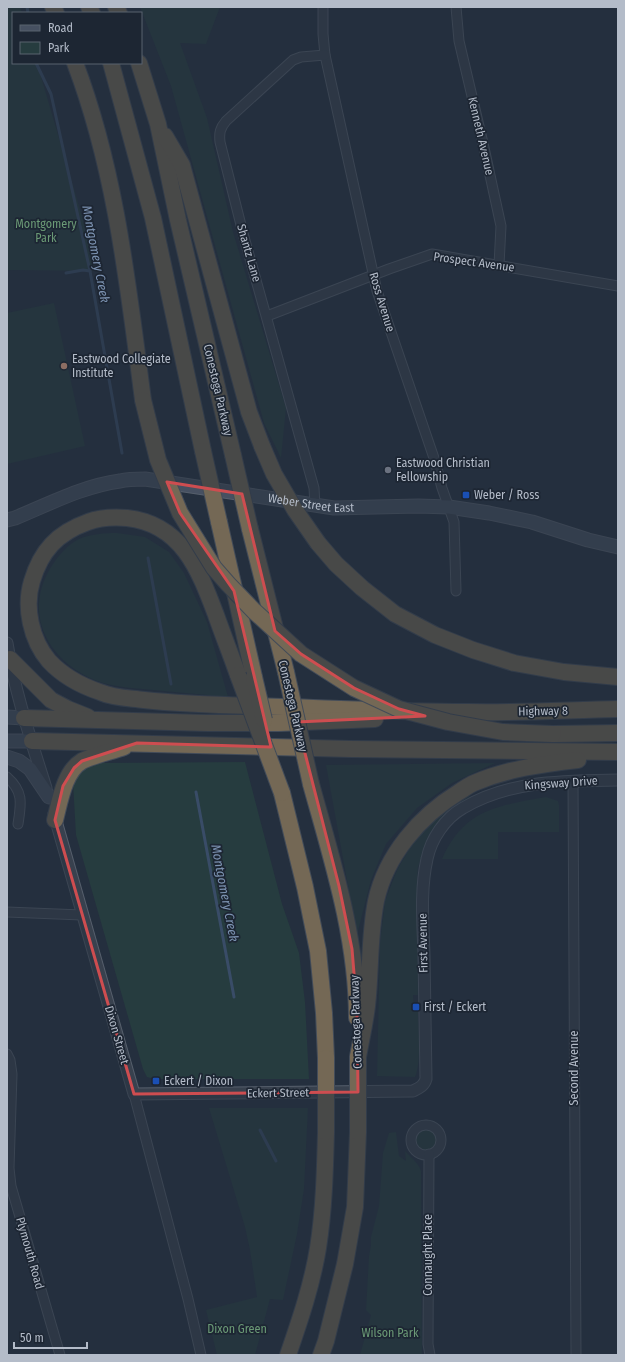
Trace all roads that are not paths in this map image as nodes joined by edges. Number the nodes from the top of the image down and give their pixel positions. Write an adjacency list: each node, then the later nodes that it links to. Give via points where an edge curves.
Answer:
1 (323, 7): 3 (street, Ross Avenue)
2 (456, 7): 8 (street, Kenneth Avenue, via 459,41 501,226)
3 (325, 55): 9 (street, Ross Avenue); 11 (street, Shantz Lane, via 293,60 226,121 219,132 244,237)
4 (75, 64): 26 (highway, bridge, via 100,141 118,218 143,400 158,460 180,513 214,568 254,611 301,654 354,688 399,709 448,722 503,732)
5 (111, 64): 19 (highway, bridge, via 153,218 218,522)
6 (139, 64): 7 (highway, Conestoga Parkway)
7 (158, 124): 20 (highway, bridge, via 182,165 249,412 274,474 318,543 336,564 368,593 395,614 435,635 514,663 564,672); 42 (highway, Conestoga Parkway, bridge, via 250,529 311,784 340,886 352,949)
8 (499, 265): 9 (street, Prospect Avenue, via 432,254); 10 (street, Prospect Avenue)
9 (373, 275): 11 (street, Prospect Avenue); 13 (street, Ross Avenue)
10 (618, 286)
11 (267, 316): 12 (street, Shantz Lane, via 314,488)
12 (315, 506): 13 (main road, Weber Street East); 14 (main road, Weber Street East, via 145,479 121,480 79,492)
13 (449, 507): 15 (main road, Weber Street East, via 532,522); 16 (street, Ross Avenue, via 454,522)
14 (7, 520)
15 (618, 547)
16 (456, 591)
17 (7, 643): 18 (street, Dixon Street)
18 (8, 663): 24 (street, Dixon Street); 25 (highway, via 51,700)
19 (246, 676): 22 (highway, via 187,552 174,538 154,526 136,519 98,518 63,534 50,545 42,557 35,571 28,605 32,628 39,645 61,672 102,693 124,698 194,704); 48 (highway, bridge, via 282,793 305,887 318,951 324,1013 326,1132 323,1203 318,1250)
20 (618, 677)
21 (618, 709): 22 (highway, Highway 8)
22 (469, 712): 25 (highway, via 394,719 279,723)
23 (7, 717): 24 (main road)
24 (24, 718): 25 (highway); 28 (street, Dixon Street)
25 (97, 720)
26 (618, 733)
27 (7, 741): 28 (main road)
28 (32, 741): 29 (highway); 35 (street, Dixon Street)
29 (137, 743): 30 (highway); 37 (highway, via 82,761 74,768 63,786)
30 (618, 754): 42 (highway, via 504,772 473,783 429,812 412,831 386,872 377,899 372,924 367,1006)
31 (7, 757): 35 (main road, via 19,761 30,769)
32 (7, 777): 38 (street, via 21,799)
33 (618, 780): 34 (street, Kingsway Drive)
34 (573, 781): 36 (street, Kingsway Drive, via 519,786 480,799); 51 (street, Second Avenue)
35 (49, 797): 37 (street, Dixon Street)
36 (461, 809): 43 (street, First Avenue, via 447,821 435,837 427,858 422,896 426,1079)
37 (55, 820): 40 (street, Dixon Street)
38 (18, 824)
39 (7, 912): 40 (street)
40 (82, 915): 44 (street, Dixon Street)
41 (7, 1054): 46 (street, Plymouth Road, via 12,1074 9,1168 11,1186)
42 (358, 1057): 49 (highway, Conestoga Parkway, bridge, via 355,1207 346,1264)
43 (420, 1088): 44 (street, Eckert Street, via 413,1091)
44 (134, 1094): 47 (street, Dixon Street)
45 (428, 1154): 50 (street, Connaught Place)
46 (60, 1355)
47 (201, 1355)
48 (288, 1355)
49 (321, 1355)
50 (430, 1355)
51 (576, 1355)

